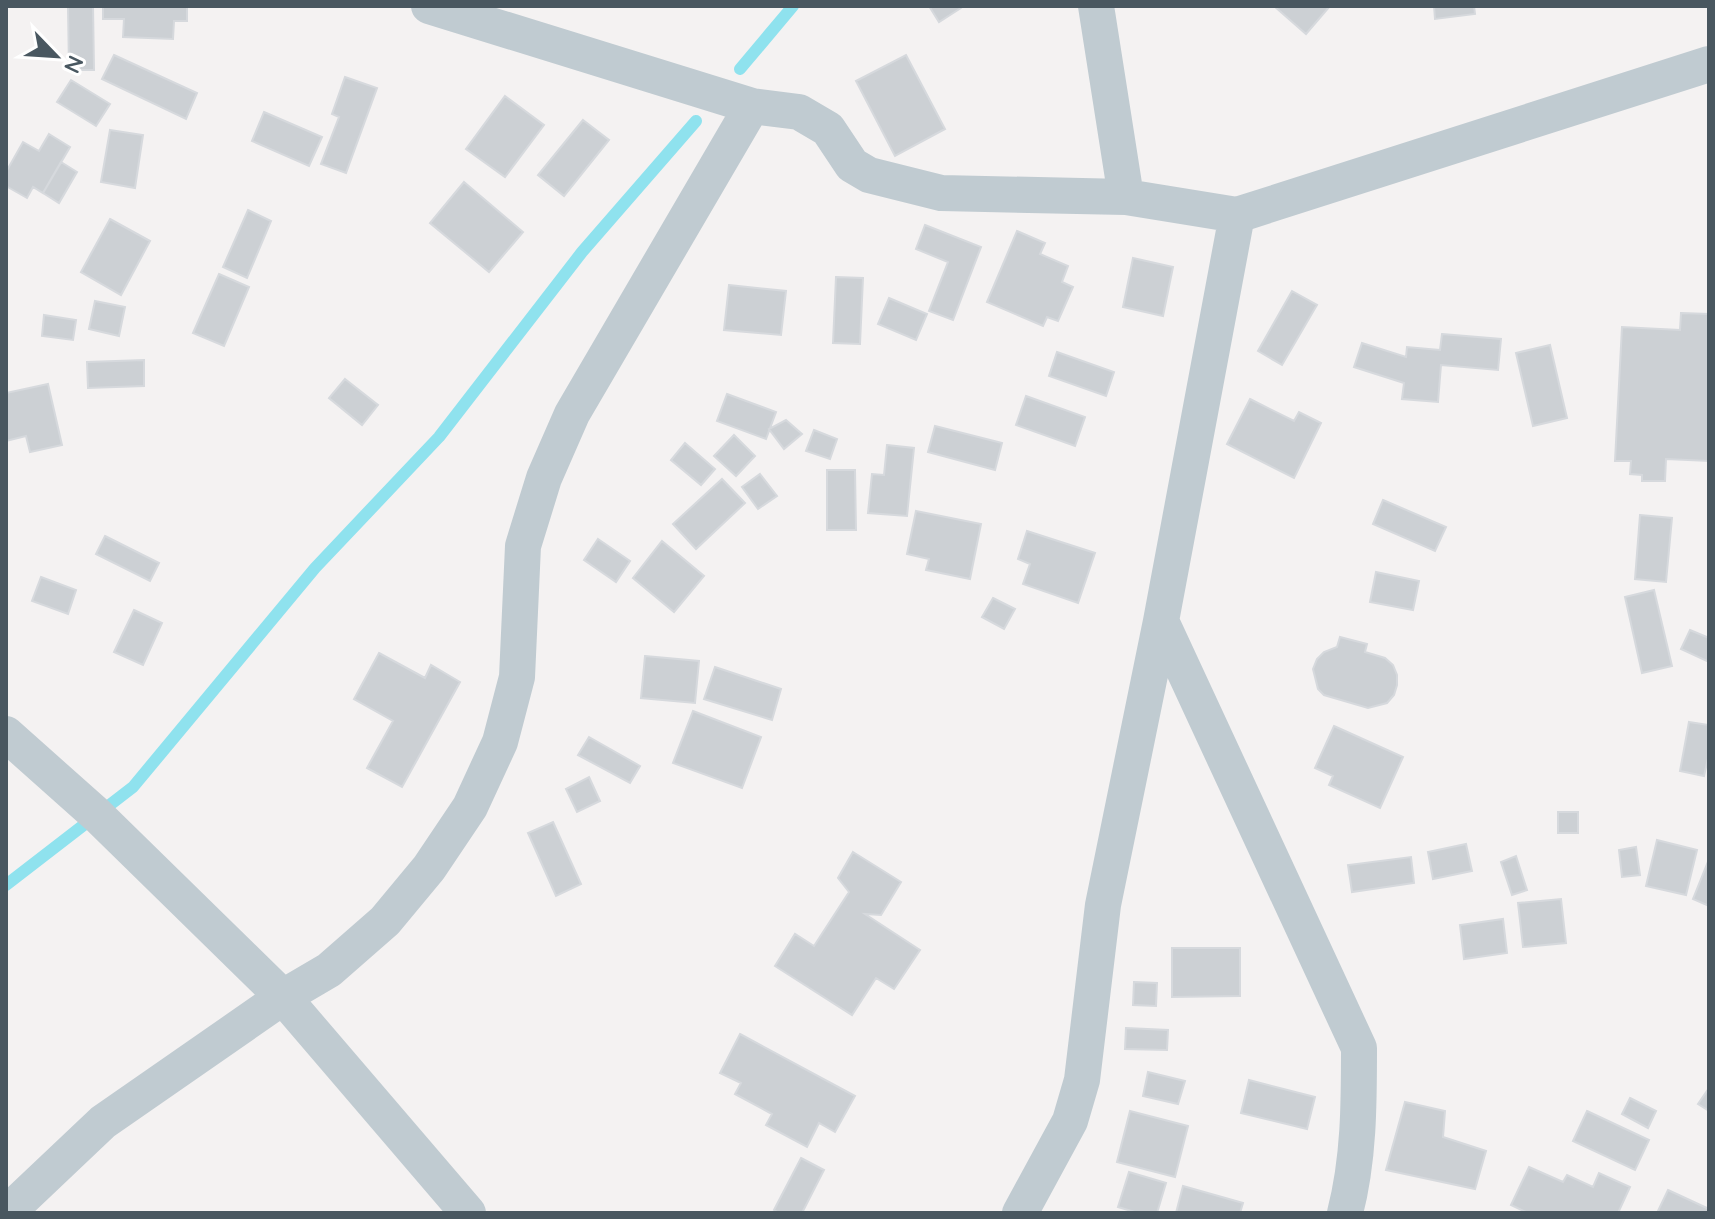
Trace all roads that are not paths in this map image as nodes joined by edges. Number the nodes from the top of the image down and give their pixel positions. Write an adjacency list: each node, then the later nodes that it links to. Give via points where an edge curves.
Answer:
1 (429, 6): 4 (street)
2 (1096, 6): 5 (street)
3 (1709, 64): 6 (street)
4 (752, 106): 5 (street, via 799,112 828,129 852,165 869,175 941,193); 9 (street, via 572,414 544,478 523,546 517,677 500,742 470,807 385,921 329,970)
5 (1126, 197): 6 (street)
6 (1237, 215): 7 (street)
7 (1161, 621): 12 (street, via 1103,905 1082,1080 1070,1121); 13 (street, via 1359,1048 1353,1182)
8 (6, 734): 9 (street)
9 (283, 997): 10 (street, via 103,1122); 11 (street)
10 (7, 1213)
11 (468, 1213)
12 (1020, 1213)
13 (1345, 1213)

